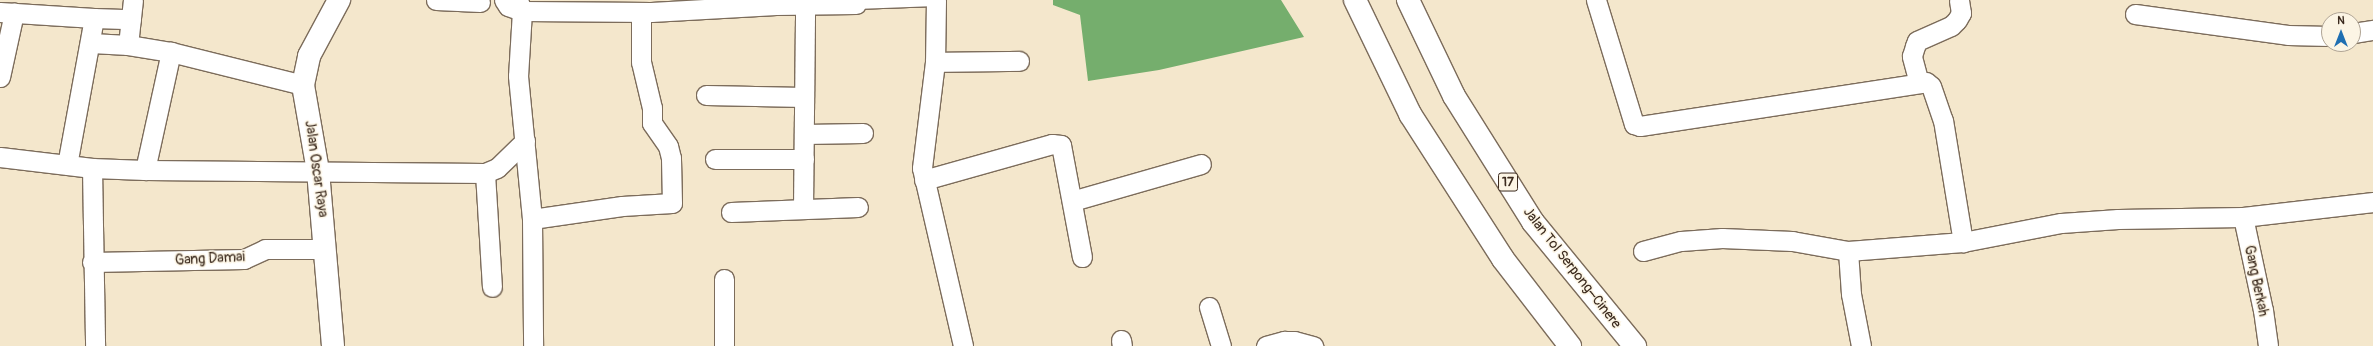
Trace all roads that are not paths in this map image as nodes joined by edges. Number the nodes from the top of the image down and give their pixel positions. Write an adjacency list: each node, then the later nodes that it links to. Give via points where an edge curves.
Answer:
1 (133, 0): 19 (street)
2 (339, 0): 30 (main road, Jalan Oscar Raya, via 309,56)
3 (436, 0): 10 (street)
4 (504, 0): 14 (street, via 508,6)
5 (936, 0): 12 (lane); 27 (street)
6 (1355, 0): 70 (main road, via 1410,114 1503,259)
7 (1408, 0): 71 (main road, Jalan Tol Serpong–Cinere / 17, via 1454,96 1533,222)
8 (1596, 0): 29 (street, via 1634,124 1640,126)
9 (1959, 0): 29 (street, via 1960,13 1951,26 1917,41 1912,56)
10 (480, 2)
11 (776, 2): 13 (street); 15 (street)
12 (856, 4): 13 (street)
13 (805, 5): 32 (street)
14 (520, 6): 15 (street); 35 (street, via 518,76)
15 (648, 8): 52 (street, via 641,62 652,108 652,123 668,146 671,158 672,203 622,206)
16 (7, 12): 18 (street); 28 (street)
17 (2135, 14): 22 (street, via 2288,35)
18 (94, 18): 19 (street); 23 (street)
19 (131, 19): 24 (street)
20 (2373, 30): 21 (street)
21 (2361, 32)
22 (2321, 36)
23 (91, 43): 24 (street); 40 (street)
24 (128, 45): 25 (street)
25 (171, 52): 30 (street); 42 (street)
26 (1019, 61): 27 (street)
27 (936, 62): 45 (street, via 922,168)
28 (0, 77)
29 (1919, 83): 53 (street, via 1926,82 1931,86 1939,105)
30 (303, 85): 43 (main road, Jalan Oscar Raya)
31 (706, 95): 32 (street)
32 (804, 97): 34 (street)
33 (863, 133): 34 (street)
34 (804, 134): 37 (street)
35 (525, 141): 44 (street, via 497,168); 52 (street)
36 (0, 157): 40 (street)
37 (804, 158): 38 (street); 49 (street)
38 (715, 159)
39 (1201, 164): 46 (street)
40 (66, 165): 41 (street)
41 (92, 168): 42 (street); 58 (street)
42 (146, 170): 43 (street)
43 (318, 171): 44 (street); 54 (main road, Jalan Oscar Raya)
44 (485, 173): 60 (street)
45 (924, 180): 46 (street, via 1055,143 1062,148); 66 (street)
46 (1072, 201): 57 (street)
47 (2373, 202): 51 (street)
48 (858, 207): 49 (street)
49 (803, 208): 50 (street)
50 (731, 212)
51 (2243, 217): 53 (street, via 2090,220); 73 (street, Gang Berkah)
52 (532, 219): 64 (street)
53 (1963, 242): 56 (street)
54 (325, 249): 58 (street, Gang Damai, via 265,249 244,259); 63 (main road, Jalan Oscar Raya)
55 (1643, 250): 56 (street, via 1681,241 1722,238 1792,241)
56 (1848, 251): 72 (street)
57 (1082, 257)
58 (92, 262): 62 (street)
59 (724, 279): 65 (street)
60 (492, 287)
61 (1209, 307): 67 (street)
62 (95, 346)
63 (333, 346)
64 (533, 346)
65 (724, 346)
66 (963, 346)
67 (1221, 346)
68 (1266, 346): 69 (street, via 1284,341)
69 (1313, 346)
70 (1570, 346)
71 (1635, 346)
72 (1861, 346)
73 (2268, 346)

